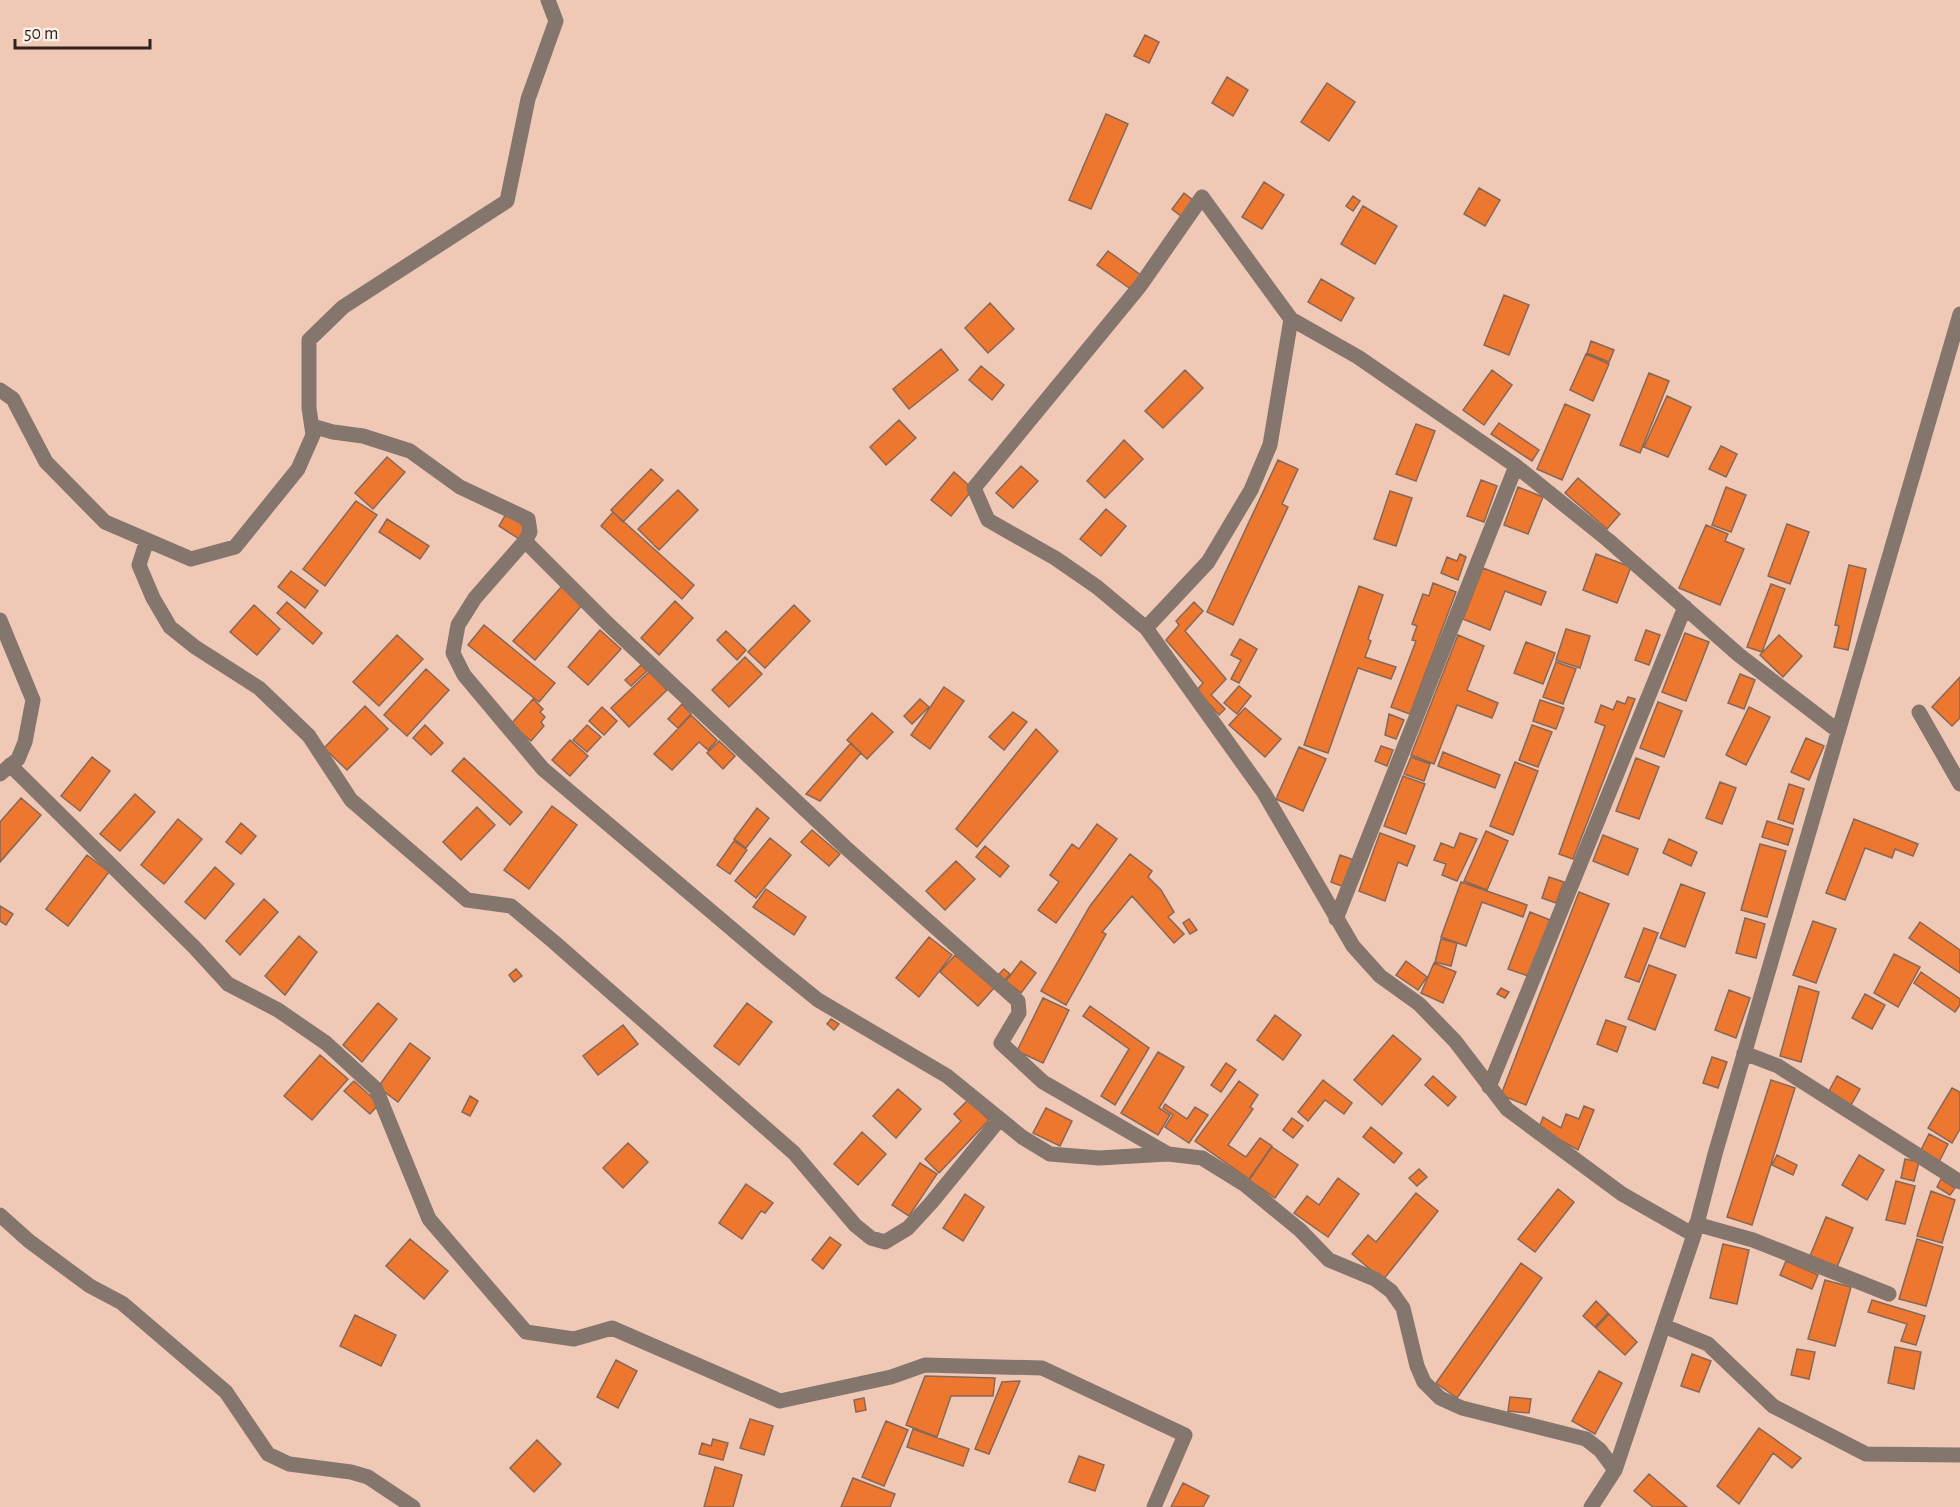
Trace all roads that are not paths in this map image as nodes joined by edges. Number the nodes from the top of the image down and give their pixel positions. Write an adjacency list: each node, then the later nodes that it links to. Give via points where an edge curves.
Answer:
1 (548, 0): 5 (street, via 556,21 528,99 507,201 343,307 309,340)
2 (1960, 314): 13 (street)
3 (1291, 319): 6 (street, via 1358,357); 11 (street, via 1270,445 1251,490 1208,562); 11 (street, via 1202,197 1140,286 974,488 988,520 1055,558)
4 (0, 390): 7 (street, via 14,399 46,462 105,522)
5 (312, 426): 7 (street, via 313,435 298,469 235,547 191,559); 8 (street, via 410,451 460,487 528,519 530,532)
6 (1516, 466): 9 (street); 16 (street)
7 (147, 540): 19 (street, via 139,565 170,627 259,688 309,736 351,800 467,900 511,906 690,1058 794,1153 855,1226 871,1238 885,1242 908,1227)
8 (525, 541): 19 (street, via 475,598 458,625 453,653 464,675 543,769 771,962 818,1000 947,1076); 20 (street, via 845,847 1018,1001 1019,1013 1001,1043 1043,1082)
9 (1684, 607): 13 (street); 18 (street)
10 (0, 620): 14 (street, via 33,700 25,742 18,759)
11 (1146, 628): 16 (street, via 1264,793)
12 (1918, 712): 15 (street)
13 (1838, 731): 17 (street)
14 (5, 770): 29 (street, via 228,984 278,1010 326,1043 376,1089 429,1219 526,1332 574,1339 612,1328 780,1401 891,1377 925,1365 1042,1368 1185,1435)
15 (1960, 784)
16 (1336, 919): 18 (street, via 1373,969 1419,1004 1455,1041)
17 (1744, 1053): 21 (street, via 1778,1066); 23 (street)
18 (1489, 1087): 23 (street, via 1507,1109 1622,1194)
19 (999, 1120): 20 (street, via 1050,1154 1099,1158)
20 (1168, 1154): 27 (street, via 1202,1158 1244,1184 1300,1230 1329,1260 1375,1279 1391,1292 1402,1308 1424,1382 1440,1398 1462,1408 1586,1439)
21 (1960, 1182)
22 (0, 1215): 28 (street, via 90,1286 122,1303 226,1392 268,1454 289,1464 368,1477)
23 (1695, 1229): 24 (street, via 1753,1240); 25 (street)
24 (1889, 1294)
25 (1664, 1326): 26 (street, via 1708,1344 1773,1406 1866,1454); 27 (street)
26 (1960, 1455)
27 (1616, 1470): 30 (street)
28 (413, 1507)
29 (1154, 1507)
30 (1591, 1507)

